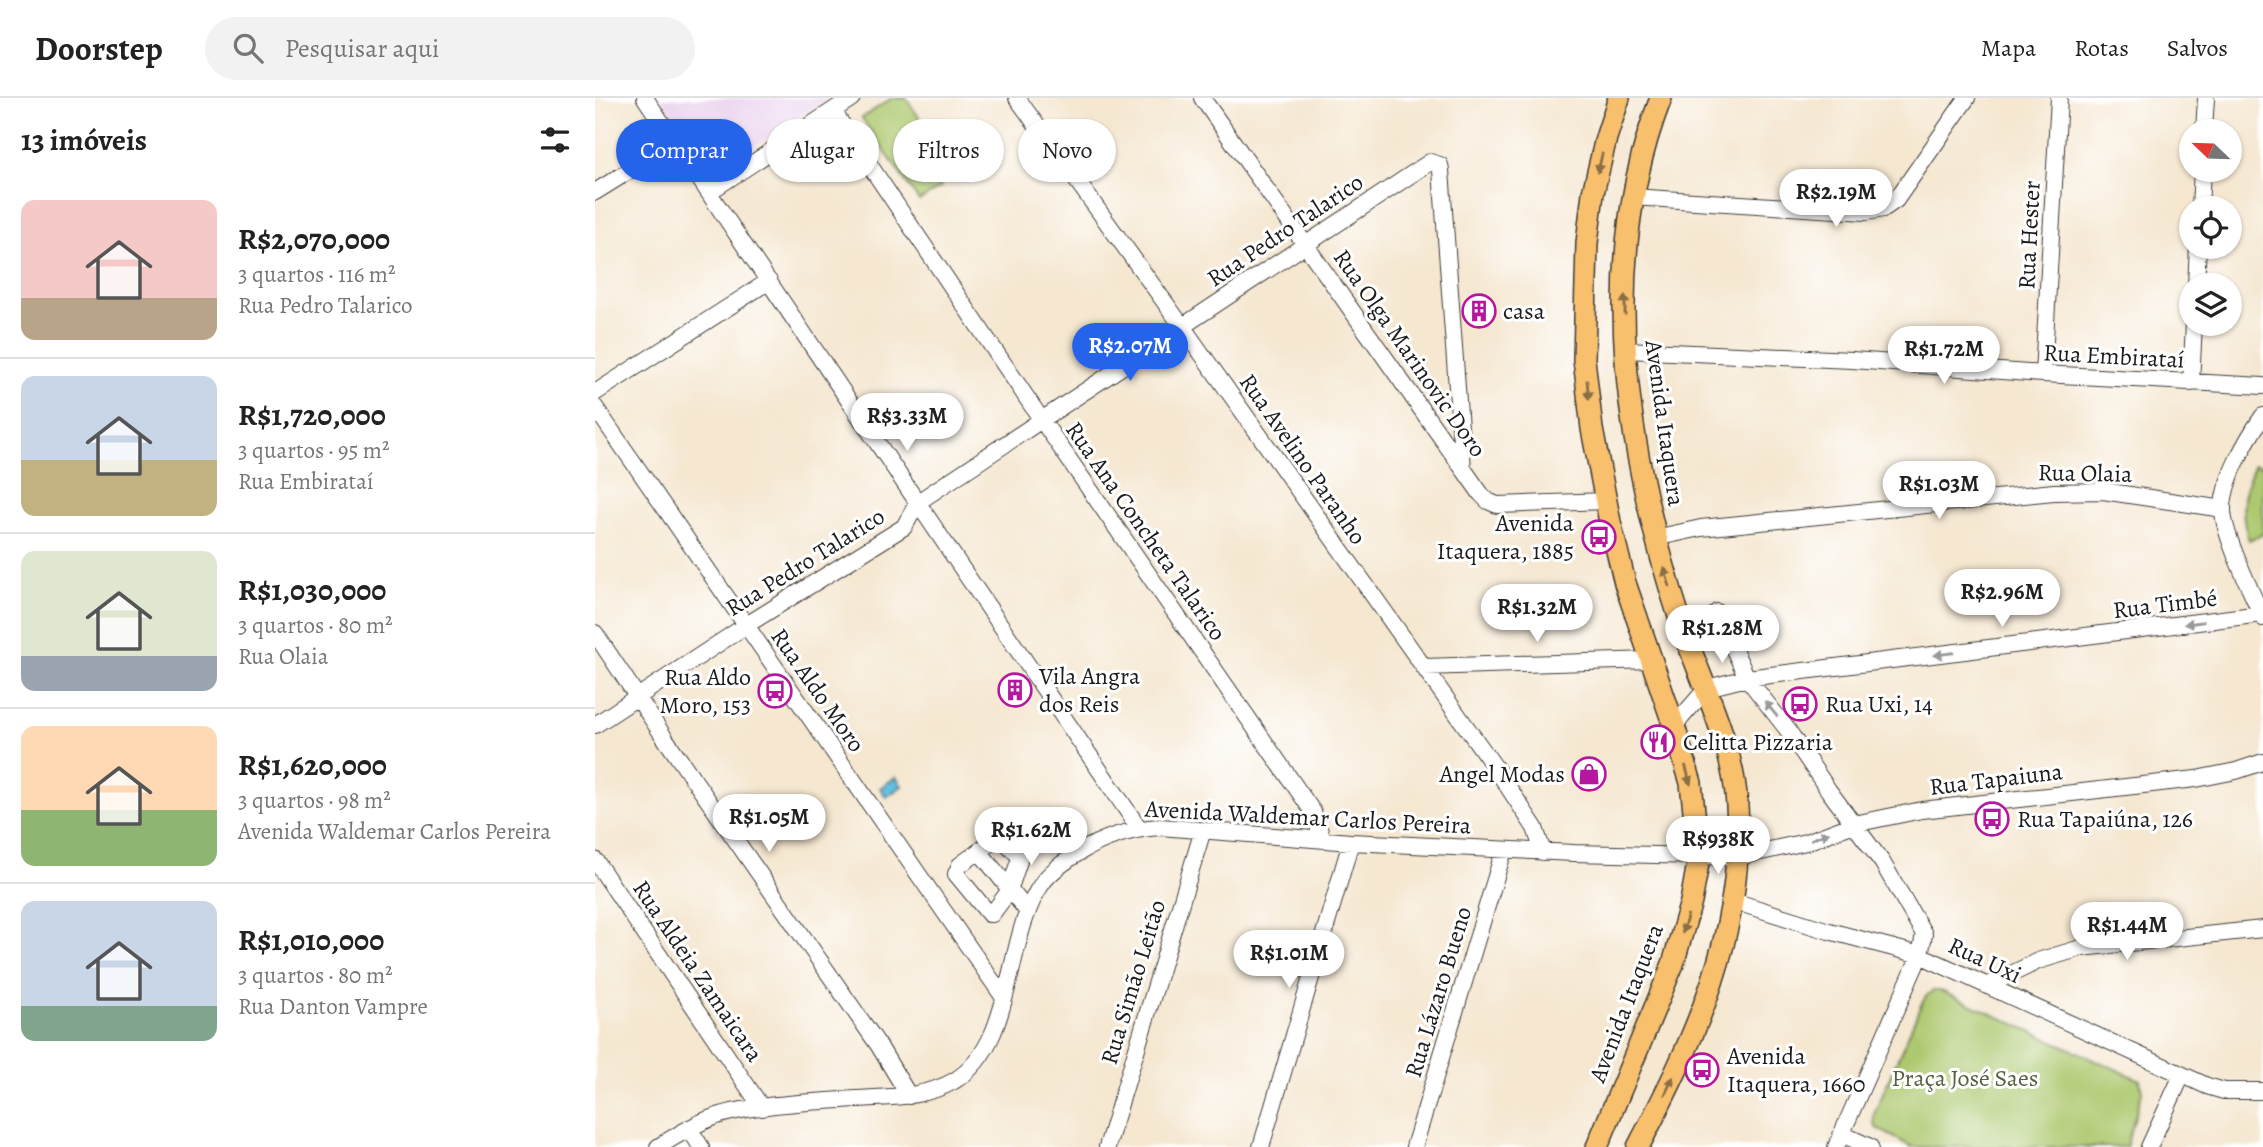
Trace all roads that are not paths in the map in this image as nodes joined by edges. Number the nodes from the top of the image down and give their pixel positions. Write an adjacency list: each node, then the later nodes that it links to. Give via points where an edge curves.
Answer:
1 (645, 98): 11 (street)
2 (852, 98): 10 (street)
3 (1017, 98): 20 (street, Rua Avelino Paranho)
4 (1202, 98): 18 (street, Rua Olga Marinovic Doro)
5 (1619, 98): 31 (main road, Avenida Itaquera, one-way to 31, via 1593,193 1587,243 1584,359)
6 (1661, 98): 17 (main road, Avenida Itaquera)
7 (1967, 98): 17 (street, via 1896,201 1883,209 1866,212)
8 (2059, 98): 23 (street, Rua Hester)
9 (2206, 98): 12 (street)
10 (833, 111): 16 (street); 29 (street, Rua Ana Concheta Talarico)
11 (659, 119)
12 (2205, 119)
13 (616, 179): 15 (street)
14 (702, 182): 16 (street)
15 (595, 192)
16 (709, 192): 19 (street)
17 (1632, 197): 22 (main road, Avenida Itaquera, one-way to 17, via 1626,248)
18 (1305, 243): 20 (street, Rua Pedro Talarico); 30 (street, Rua Olga Marinovic Doro); 30 (street, Rua Pedro Talarico, via 1430,162 1440,165)
19 (769, 281): 26 (street); 32 (street)
20 (1182, 326): 29 (street, Rua Pedro Talarico); 40 (street, Rua Avelino Paranho)
21 (2193, 336): 24 (street)
22 (1626, 350): 23 (street, Rua Embirataí); 34 (main road, Avenida Itaquera, via 1638,463)
23 (2043, 374): 24 (street, Rua Embirataí)
24 (2190, 383): 25 (street, Rua Embirataí)
25 (2263, 386)
26 (595, 393)
27 (595, 407): 37 (street, Rua Aldo Moro)
28 (2263, 416): 33 (street, via 2240,454)
29 (1041, 419): 32 (street, Rua Pedro Talarico); 50 (street, Rua Ana Concheta Talarico, via 1313,812)
30 (1463, 469): 31 (street, Rua Olga Marinovic Doro, via 1481,494 1497,505)
31 (1606, 501): 39 (main road, Avenida Itaquera, via 1625,583)
32 (918, 502): 37 (street, Rua Pedro Talarico, via 904,527); 48 (street)
33 (2223, 509): 34 (street, Rua Olaia, via 2102,491 2054,492 1701,528); 36 (street)
34 (1655, 538): 42 (main road, Avenida Itaquera, one-way to 34)
35 (1717, 612): 41 (street, Rua Uxi)
36 (2262, 616): 41 (street, Rua Timbé, one-way to 41)
37 (745, 626): 43 (street, Rua Pedro Talarico); 64 (street, Rua Aldo Moro)
38 (595, 633): 43 (street)
39 (1651, 660): 40 (street); 45 (main road, Avenida Itaquera)
40 (1424, 667): 54 (street, Rua Avelino Paranho, via 1535,828)
41 (1747, 678): 42 (street, Rua Timbé); 47 (street, Rua Uxi, one-way to 41)
42 (1707, 688): 45 (street); 55 (main road, Avenida Itaquera, via 1730,763)
43 (638, 697): 44 (street, Rua Pedro Talarico); 67 (street)
44 (595, 725)
45 (1674, 726): 56 (main road, Avenida Itaquera, one-way to 56, via 1691,783)
46 (2263, 762): 47 (street, Rua Tapaiuna, via 2196,779 1922,810)
47 (1854, 824): 55 (street, Rua Tapaiuna, one-way to 47, via 1805,842); 62 (street, Rua Uxi, via 1919,922 1924,934)
48 (1139, 828): 49 (street, Avenida Waldemar Carlos Pereira); 60 (street, Avenida Waldemar Carlos Pereira, via 1062,863 1045,880)
49 (1203, 830): 50 (street, Avenida Waldemar Carlos Pereira); 73 (street, Rua Simão Leitão)
50 (1323, 840): 51 (street, Avenida Waldemar Carlos Pereira)
51 (1351, 842): 52 (street, Avenida Waldemar Carlos Pereira); 74 (street)
52 (1504, 850): 54 (street, Avenida Waldemar Carlos Pereira); 75 (street, Rua Lázaro Bueno)
53 (979, 851): 58 (street); 58 (street, via 1000,836 1019,856); 58 (street, via 960,865 956,874 989,914)
54 (1543, 852): 56 (street, Avenida Waldemar Carlos Pereira)
55 (1738, 857): 56 (street, Avenida Waldemar Carlos Pereira); 59 (main road, Avenida Itaquera)
56 (1699, 858): 76 (main road, Avenida Itaquera, one-way to 76, via 1673,964)
57 (595, 860): 68 (street, Rua Aldeia Zamaicara)
58 (1010, 891): 60 (street)
59 (1733, 901): 62 (street); 77 (main road, Avenida Itaquera, one-way to 59, via 1708,998)
60 (1028, 912): 64 (street, Avenida Waldemar Carlos Pereira)
61 (2263, 929): 63 (street, via 2081,948 2038,961)
62 (1920, 955): 63 (street, Rua Uxi); 70 (street)
63 (1987, 986): 65 (street, Rua Uxi)
64 (1004, 998): 67 (street, Avenida Waldemar Carlos Pereira, via 988,1042 966,1073 934,1090)
65 (2182, 1075): 66 (street, Rua Uxi, via 2224,1091); 79 (street)
66 (2263, 1091)
67 (909, 1096): 68 (street, Avenida Waldemar Carlos Pereira)
68 (762, 1108): 69 (street, Avenida Waldemar Carlos Pereira, via 724,1114)
69 (689, 1128): 71 (street, Avenida Waldemar Carlos Pereira); 72 (street)
70 (1839, 1141): 78 (street)
71 (658, 1147)
72 (701, 1147)
73 (1107, 1147)
74 (1261, 1147)
75 (1414, 1147)
76 (1597, 1147)
77 (1638, 1147)
78 (1870, 1147)
79 (2149, 1147)

